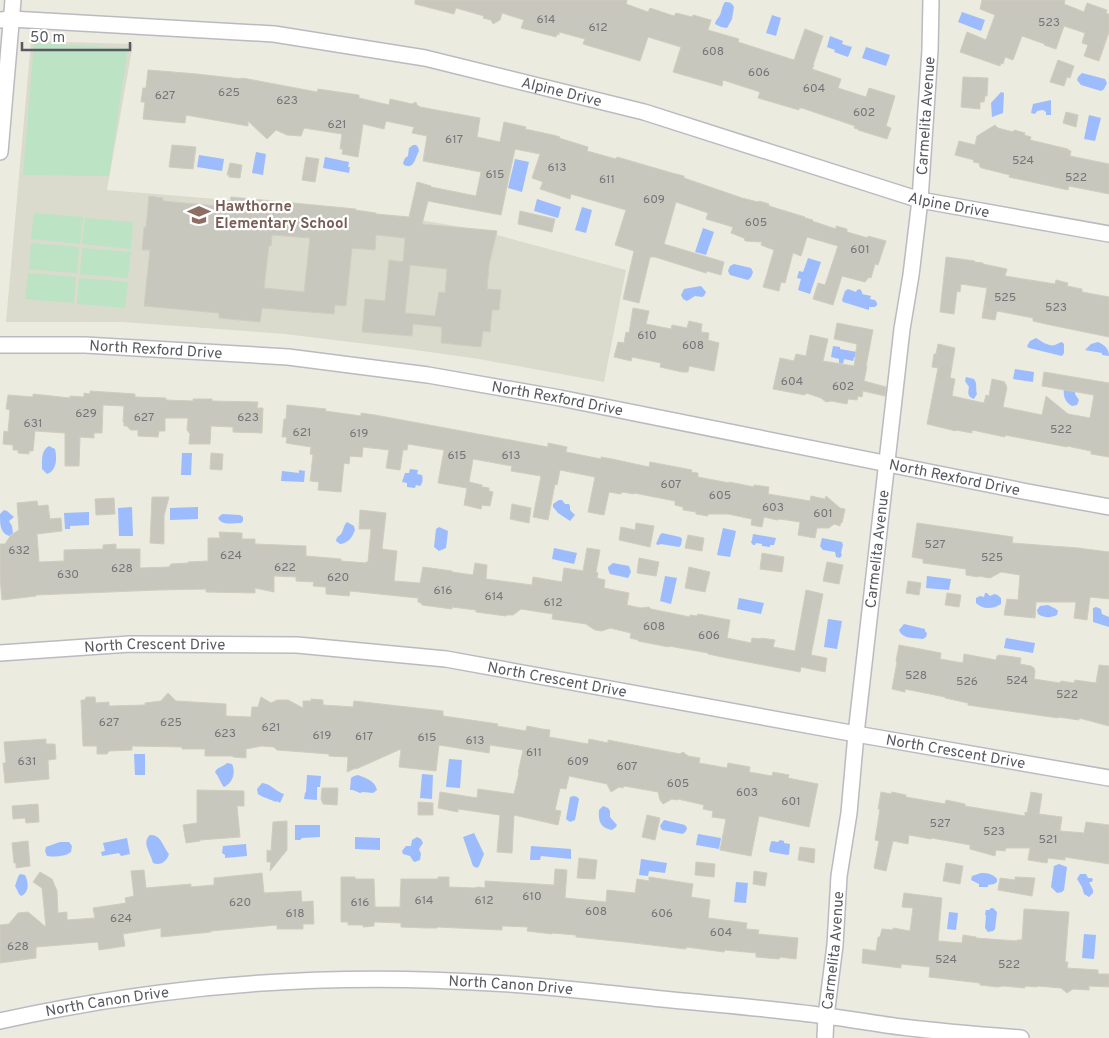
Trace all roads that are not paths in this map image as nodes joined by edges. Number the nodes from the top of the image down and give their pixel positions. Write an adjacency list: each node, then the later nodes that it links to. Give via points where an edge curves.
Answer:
1 (13, 0): 3 (street)
2 (931, 0): 5 (street, Carmelita Avenue)
3 (6, 19): 4 (street); 5 (street, Alpine Drive, via 274,34 425,58 644,112)
4 (0, 152)
5 (920, 200): 6 (street, Alpine Drive); 8 (street, Carmelita Avenue)
6 (1109, 234)
7 (0, 345): 8 (street, North Rexford Drive, via 86,344 288,356 428,375 560,398)
8 (888, 463): 9 (street, North Rexford Drive); 11 (street, Carmelita Avenue)
9 (1109, 506)
10 (0, 654): 11 (street, North Crescent Drive, via 130,644 297,645 446,659)
11 (856, 734): 12 (street, North Crescent Drive); 13 (street, Carmelita Avenue)
12 (1109, 778)
13 (826, 1016): 14 (street, North Canon Drive, via 492,983 353,979 288,981 158,993 92,1002); 15 (street, Carmelita Avenue); 16 (street, North Canon Drive, via 901,1027)
14 (0, 1021)
15 (825, 1038)
16 (1021, 1038)

